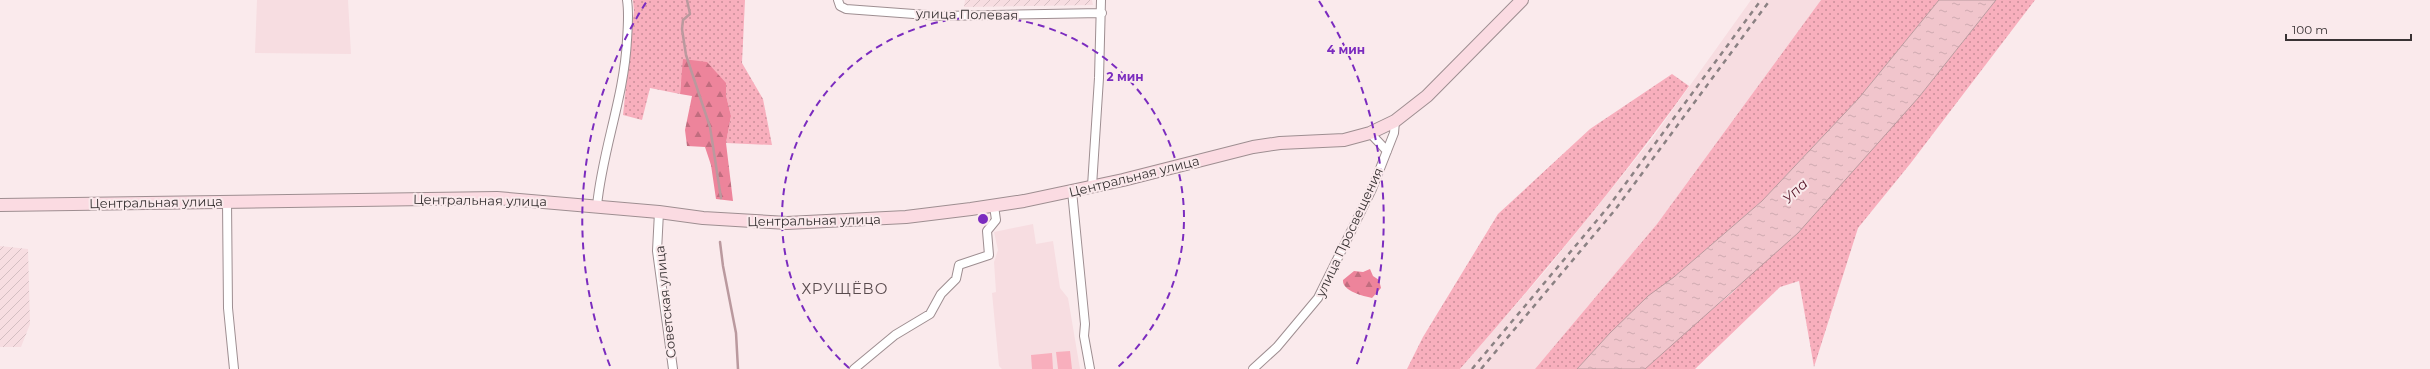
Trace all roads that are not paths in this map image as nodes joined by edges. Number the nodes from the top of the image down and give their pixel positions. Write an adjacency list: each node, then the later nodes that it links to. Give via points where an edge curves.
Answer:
1 (627, 0): 13 (street, via 629,10 621,91)
2 (838, 0): 5 (street, улица Полевая, via 840,6 846,9 941,16)
3 (1101, 0): 5 (street)
4 (1522, 0): 6 (main road, Центральная улица, via 1427,96)
5 (1102, 14): 9 (street)
6 (1395, 121): 7 (main road, Центральная улица); 8 (street, улица Просвещения, via 1394,133)
7 (1370, 132): 8 (street); 9 (main road, Центральная улица, via 1344,140 1253,147)
8 (1387, 151): 20 (street, улица Просвещения, via 1372,189 1318,298 1277,347)
9 (1092, 186): 10 (main road, Центральная улица)
10 (1072, 192): 14 (main road, Центральная улица); 19 (street, via 1084,336)
11 (227, 201): 12 (main road, Центральная улица); 13 (main road, Центральная улица, via 497,198); 16 (street, via 228,308)
12 (0, 205)
13 (597, 206): 15 (main road, Центральная улица)
14 (994, 206): 15 (main road, Центральная улица, via 906,217 811,223 752,222); 18 (street, via 996,220 987,231 988,254 959,265 955,281 940,294 930,314 895,335)
15 (659, 212): 17 (street, Советская улица, via 657,251)
16 (234, 369)
17 (673, 369)
18 (854, 369)
19 (1090, 369)
20 (1253, 369)

